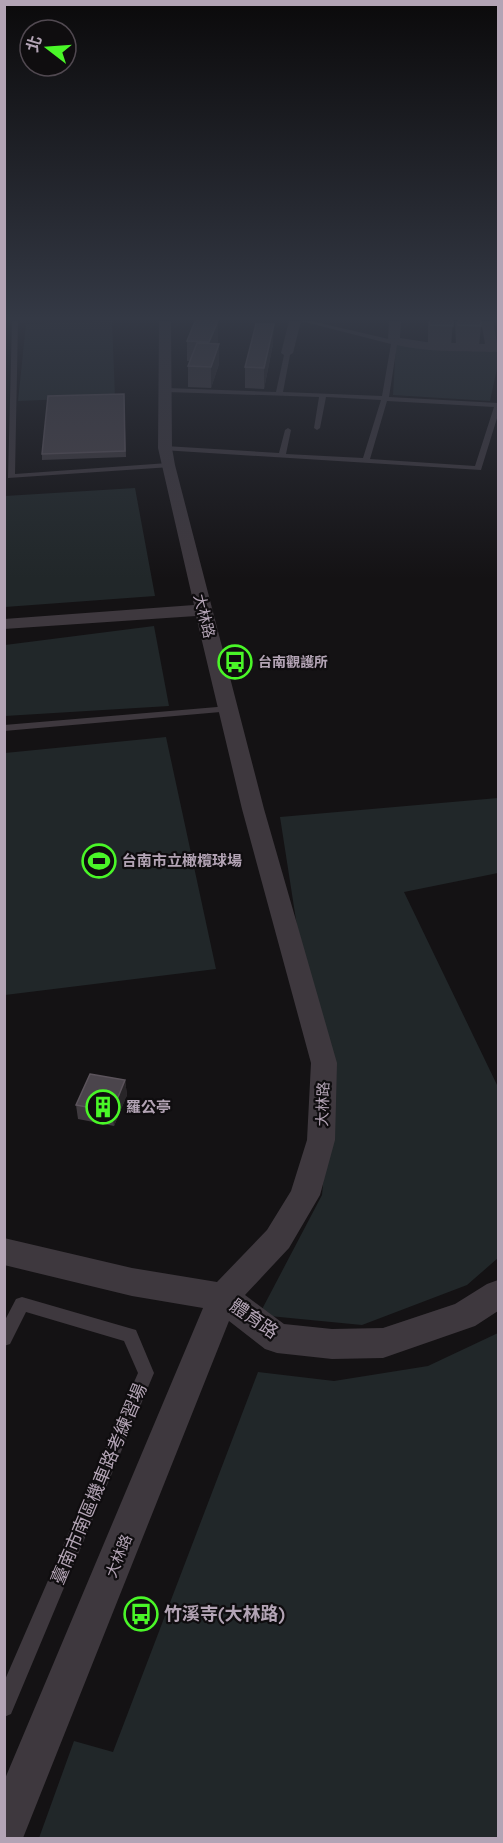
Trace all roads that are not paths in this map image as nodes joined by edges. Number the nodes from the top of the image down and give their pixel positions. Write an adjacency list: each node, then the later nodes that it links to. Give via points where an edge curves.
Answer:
1 (11, 407): 11 (lane)
2 (167, 407): 9 (street, 大林路)
3 (321, 407): 6 (lane)
4 (382, 407): 10 (lane)
5 (498, 407): 10 (lane, via 478,468)
6 (317, 428)
7 (288, 429): 8 (lane)
8 (282, 454): 9 (lane); 10 (lane)
9 (166, 456): 11 (lane); 12 (street, 大林路)
10 (366, 459)
11 (8, 477)
12 (203, 609): 13 (street); 14 (street, 大林路)
13 (4, 624)
14 (229, 709): 15 (lane); 18 (street, 大林路, via 324,1063 321,1140 305,1195 278,1239)
15 (4, 728)
16 (4, 1251): 18 (street, 體育路, via 132,1282)
17 (498, 1294): 18 (street, 體育路, via 464,1316 423,1331 383,1343 332,1344 277,1338)
18 (223, 1297): 21 (street, 大林路)
19 (4, 1339): 20 (lane, 臺南市南區機車路考練習場, via 22,1304 130,1335 146,1374)
20 (4, 1707)
21 (4, 1833)

